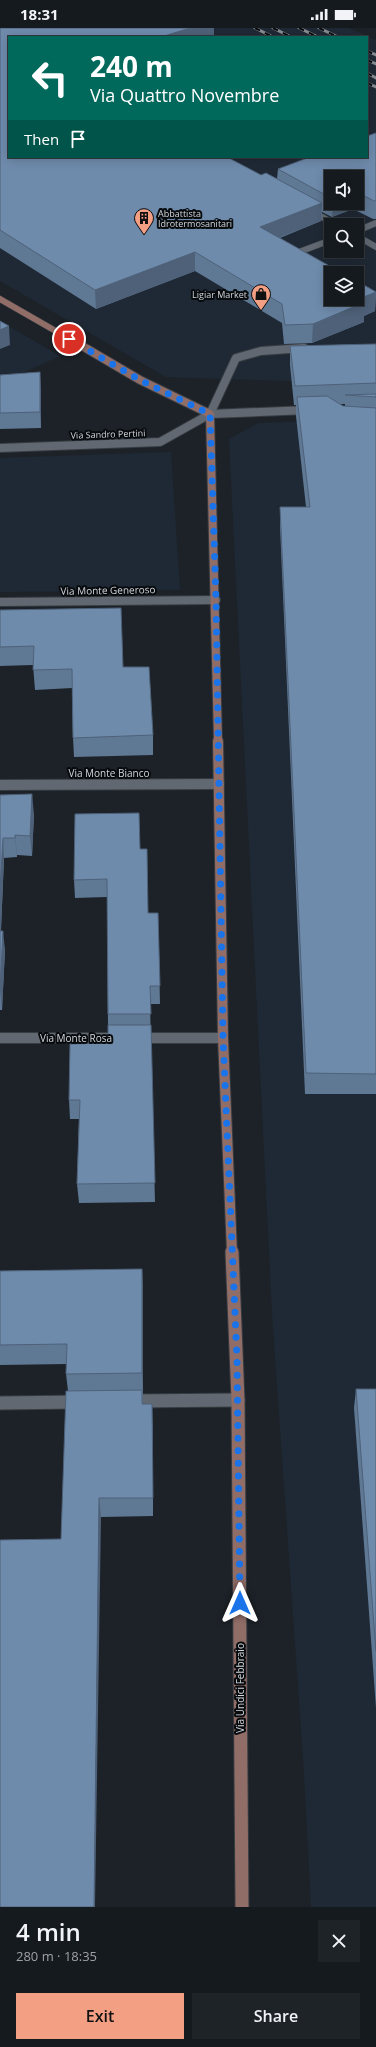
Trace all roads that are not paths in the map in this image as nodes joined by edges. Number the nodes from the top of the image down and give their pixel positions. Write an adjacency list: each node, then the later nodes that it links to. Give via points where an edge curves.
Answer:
1 (303, 206): 2 (street)
2 (325, 218)
3 (376, 223): 4 (street)
4 (364, 228)
5 (364, 240): 7 (street)
6 (324, 243): 8 (street, via 299,252)
7 (376, 247)
8 (312, 259)
9 (0, 299): 12 (street, via 140,380)
10 (315, 348): 12 (street, via 262,350 236,358)
11 (319, 409): 12 (street)
12 (210, 414): 13 (street, Via Sandro Pertini, via 160,442); 14 (street, Via Undici Febbraio)
13 (0, 448)
14 (216, 600): 15 (street, Via Monte Generoso); 16 (street, Via Undici Febbraio)
15 (0, 602)
16 (219, 784): 17 (street, Via Monte Bianco); 19 (street, Via Undici Febbraio)
17 (0, 785)
18 (0, 1038): 19 (street, Via Monte Rosa)
19 (223, 1038): 20 (street, Via Undici Febbraio)
20 (238, 1400): 22 (street); 24 (street, Via Undici Febbraio)
21 (87, 1402): 23 (street)
22 (119, 1402)
23 (0, 1403)
24 (242, 1907)

